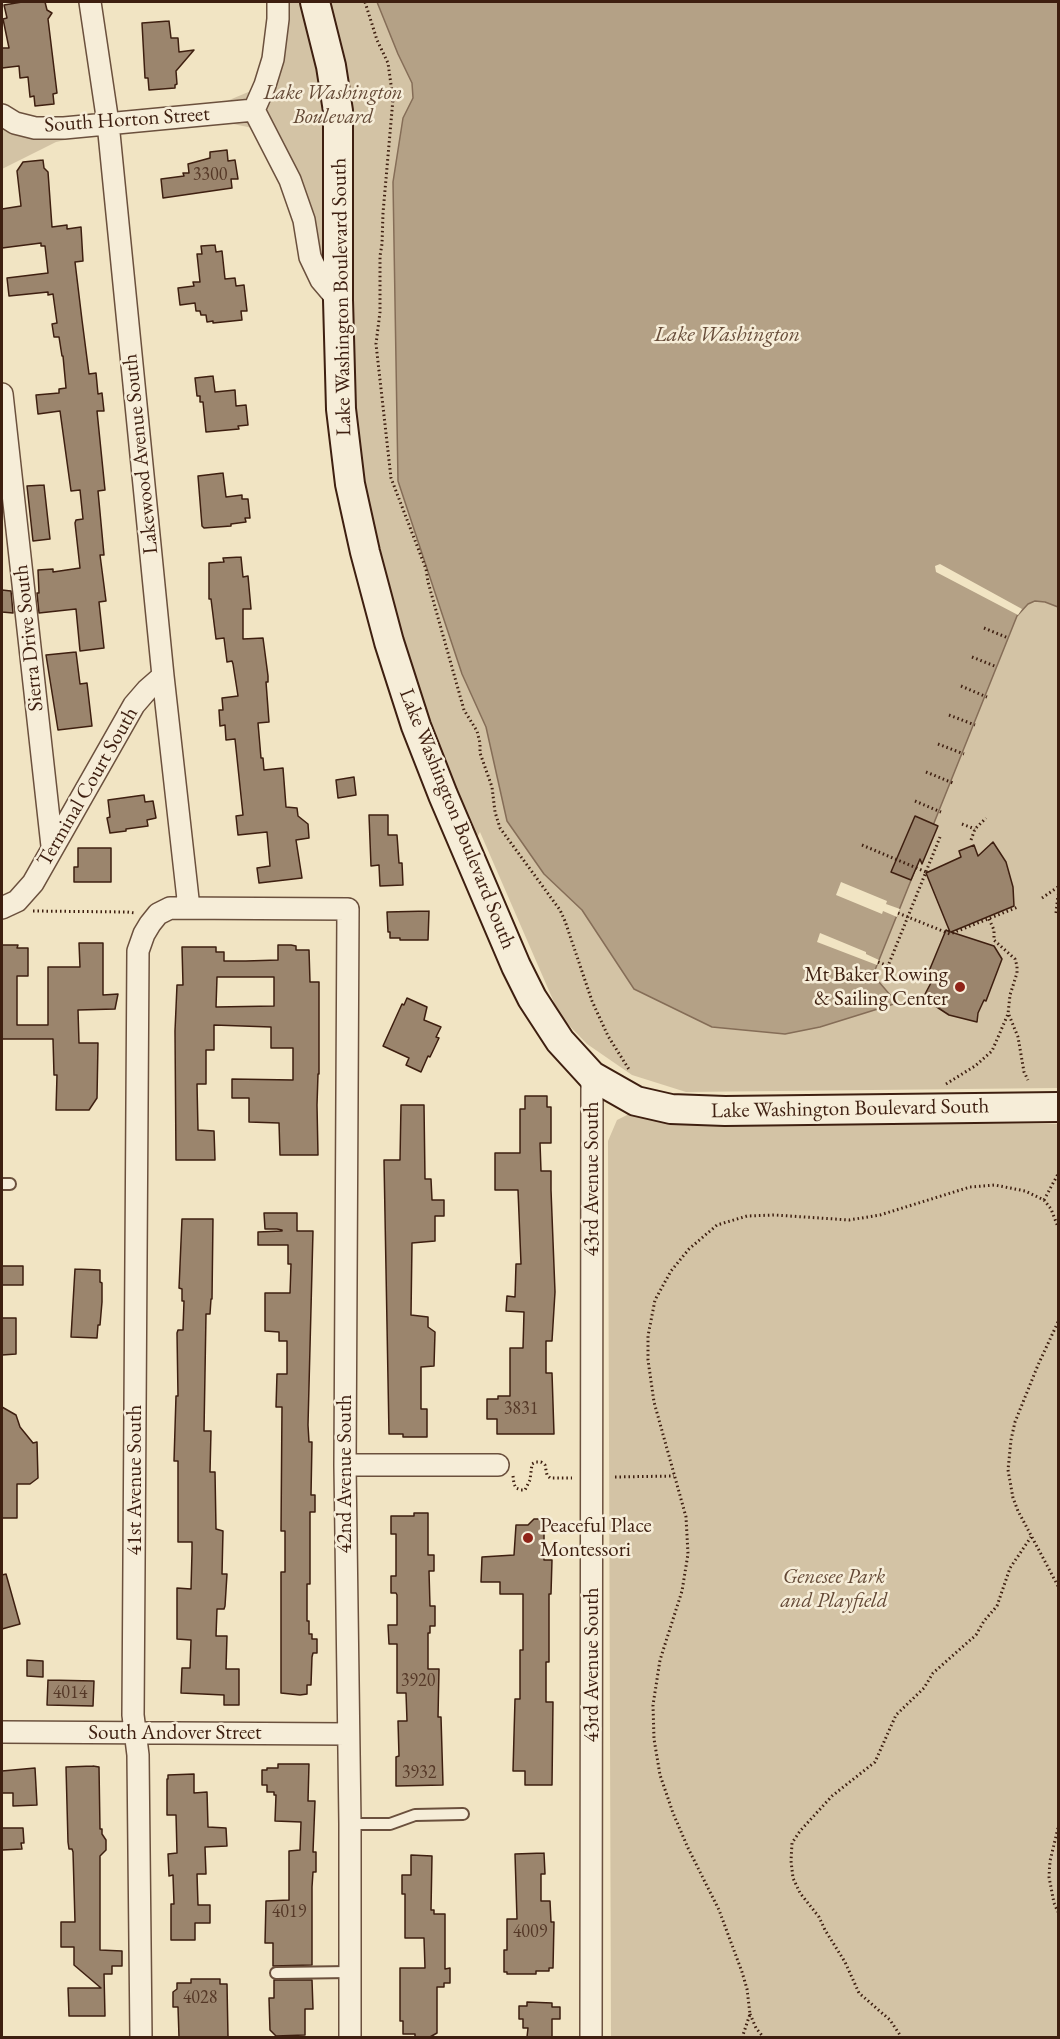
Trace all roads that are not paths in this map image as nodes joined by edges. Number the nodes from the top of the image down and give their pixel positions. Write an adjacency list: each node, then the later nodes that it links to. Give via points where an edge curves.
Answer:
1 (90, 2): 6 (street, Lakewood Avenue South)
2 (278, 2): 4 (street, via 273,59)
3 (315, 2): 7 (main road, Lake Washington Boulevard South, via 338,111)
4 (254, 110): 6 (street, South Horton Street); 7 (street, via 290,180 304,220 310,257 321,280)
5 (2, 116): 6 (street, South Horton Street, via 35,128)
6 (108, 123): 9 (street, Lakewood Avenue South)
7 (338, 300): 13 (main road, Lake Washington Boulevard South, via 341,409 350,484 389,642 416,726 463,844 532,998 560,1041)
8 (2, 394): 10 (street, Sierra Drive South)
9 (163, 676): 10 (street, Terminal Court South, via 134,705); 12 (street, Lakewood Avenue South)
10 (52, 846): 11 (street, Terminal Court South)
11 (17, 906)
12 (189, 908): 15 (street, 42nd Avenue South, via 348,909); 18 (street, 41st Avenue South, via 170,908 158,914 138,951)
13 (592, 1076): 14 (main road, Lake Washington Boulevard South, via 636,1101 671,1109); 26 (street, 43rd Avenue South)
14 (1059, 1107)
15 (345, 1465): 16 (street); 19 (street, 42nd Avenue South)
16 (506, 1468)
17 (2, 1732): 18 (street, South Andover Street)
18 (135, 1733): 19 (street, South Andover Street); 24 (street, 41st Avenue South)
19 (348, 1734): 21 (street, 42nd Avenue South)
20 (463, 1814): 21 (lane, via 415,1815 390,1824)
21 (350, 1824): 22 (street, 42nd Avenue South)
22 (350, 1972): 23 (lane); 25 (street, 42nd Avenue South)
23 (276, 1973)
24 (141, 2037)
25 (350, 2037)
26 (591, 2037)

